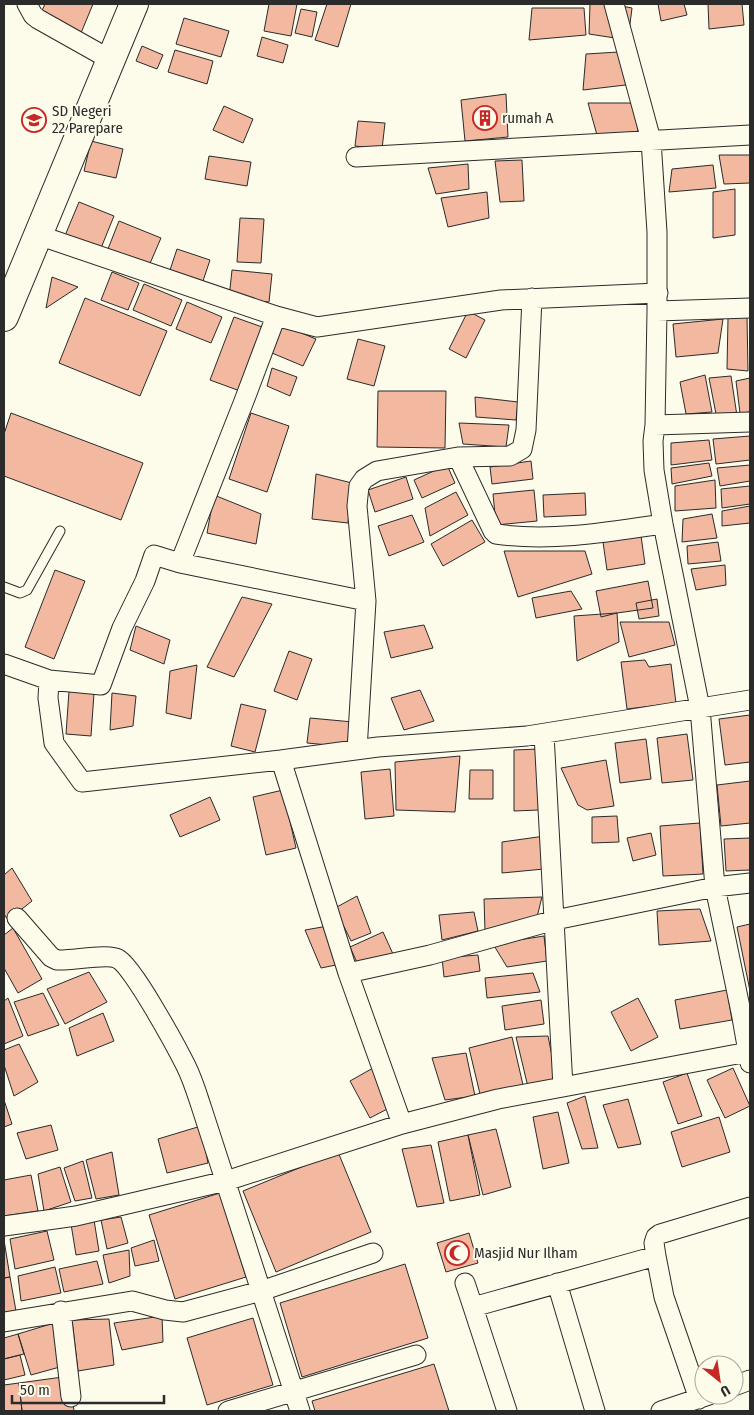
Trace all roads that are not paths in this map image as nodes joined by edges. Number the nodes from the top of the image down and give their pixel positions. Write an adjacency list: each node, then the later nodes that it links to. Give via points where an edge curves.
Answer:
1 (27, 4): 4 (street, via 38,19)
2 (134, 4): 4 (highway)
3 (614, 4): 6 (street)
4 (111, 60): 8 (highway)
5 (750, 135): 6 (street)
6 (651, 140): 7 (street); 10 (street, via 657,232)
7 (356, 157)
8 (38, 235): 12 (street); 13 (highway)
9 (532, 298): 10 (street); 12 (street, via 324,327); 16 (street, via 526,430 522,449 510,456)
10 (657, 302): 11 (street); 15 (street)
11 (750, 308)
12 (276, 316): 19 (street)
13 (4, 317)
14 (750, 422): 15 (street)
15 (655, 425): 17 (street, via 654,470)
16 (458, 457): 17 (street, via 496,534 567,536); 21 (street, via 377,471 359,486 357,506)
17 (663, 524): 25 (street)
18 (60, 531): 20 (lane, via 27,590 20,593)
19 (180, 563): 21 (street); 23 (street, via 154,555 101,685)
20 (4, 587)
21 (366, 602): 27 (street)
22 (4, 664): 23 (street)
23 (49, 680): 28 (street, via 54,743 82,782)
24 (750, 700): 25 (street)
25 (700, 708): 26 (street); 30 (street)
26 (544, 734): 27 (street); 32 (street)
27 (356, 750): 28 (street)
28 (281, 760): 33 (street)
29 (750, 883): 30 (street)
30 (715, 887): 32 (street); 34 (street)
31 (17, 918): 37 (street, via 57,960 117,958 128,967 185,1064)
32 (555, 920): 33 (street, via 430,955); 35 (street)
33 (348, 973): 36 (street)
34 (749, 1058): 35 (street)
35 (563, 1087): 36 (street, via 498,1099)
36 (402, 1124): 37 (street)
37 (226, 1181): 39 (street, via 76,1216); 44 (street)
38 (750, 1207): 41 (street, via 660,1234 654,1243)
39 (4, 1226)
40 (372, 1253): 44 (street)
41 (656, 1256): 42 (street); 49 (street, via 664,1297)
42 (557, 1282): 45 (street); 56 (street)
43 (465, 1283): 45 (street)
44 (261, 1291): 46 (street, via 183,1312 132,1301); 50 (street)
45 (473, 1307): 55 (street)
46 (61, 1311): 47 (street); 51 (street)
47 (4, 1322)
48 (416, 1354): 50 (street)
49 (694, 1370)
50 (293, 1391): 53 (street); 54 (street)
51 (71, 1398)
52 (694, 1401): 57 (street)
53 (228, 1411)
54 (300, 1411)
55 (507, 1411)
56 (595, 1411)
57 (662, 1411)

